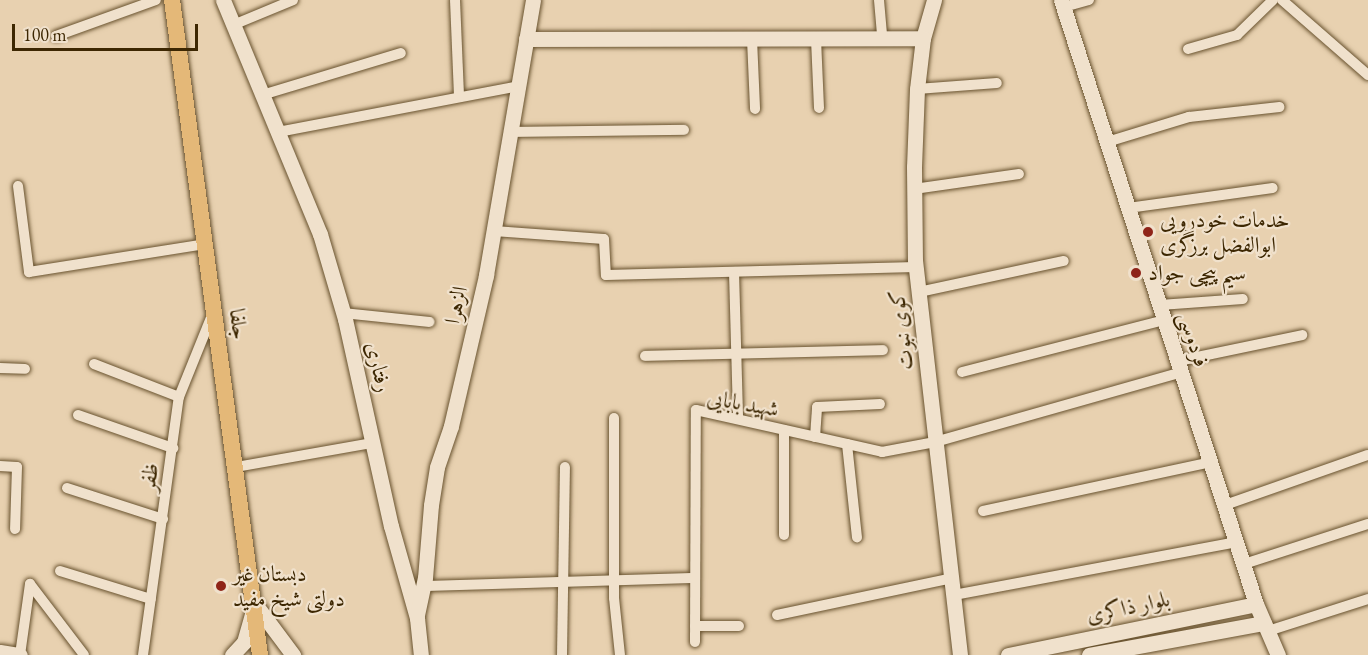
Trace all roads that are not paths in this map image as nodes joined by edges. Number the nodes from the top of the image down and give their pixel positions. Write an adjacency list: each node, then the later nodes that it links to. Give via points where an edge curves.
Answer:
1 (156, 0): 14 (street)
2 (172, 0): 41 (main road, جلفا)
3 (223, 0): 13 (street, رفتاری)
4 (293, 0): 13 (street)
5 (455, 0): 27 (street)
6 (533, 0): 17 (street, الزهرا)
7 (879, 0): 15 (street)
8 (934, 0): 16 (street, کوی نبوت)
9 (1089, 0): 12 (street)
10 (1273, 0): 20 (street, via 1238,35)
11 (1282, 0): 22 (street)
12 (1063, 4): 34 (street, فردوسی)
13 (233, 25): 26 (street, رفتاری)
14 (56, 36)
15 (882, 38): 16 (street); 19 (street)
16 (923, 38): 25 (street, کوی نبوت)
17 (526, 39): 18 (street); 24 (street, الزهرا)
18 (752, 39): 19 (street); 30 (street)
19 (816, 39): 29 (street)
20 (1188, 49)
21 (401, 52): 26 (street)
22 (1368, 75)
23 (997, 83): 25 (street)
24 (519, 86): 27 (street); 33 (street, الزهرا)
25 (917, 89): 38 (street, کوی نبوت)
26 (262, 95): 32 (street, رفتاری)
27 (459, 97): 32 (street)
28 (1279, 107): 34 (street, via 1189,117)
29 (819, 108)
30 (755, 109)
31 (684, 130): 33 (street)
32 (278, 132): 48 (street, رفتاری, via 320,234)
33 (512, 132): 40 (street, الزهرا)
34 (1107, 142): 39 (street, فردوسی)
35 (1019, 174): 38 (street)
36 (18, 186): 41 (street, via 29,272)
37 (1273, 188): 39 (street)
38 (914, 189): 43 (street, کوی نبوت)
39 (1128, 208): 49 (street, فردوسی)
40 (494, 231): 44 (street, via 604,239 606,275); 91 (street, الزهرا, via 452,426 437,467)
41 (206, 244): 47 (main road, جلفا)
42 (1064, 261): 45 (street)
43 (916, 267): 44 (street); 45 (street, کوی نبوت)
44 (734, 272): 53 (street)
45 (919, 292): 67 (street, کوی نبوت)
46 (1243, 298): 49 (street)
47 (214, 309): 60 (street, ظفر); 74 (main road, جلفا)
48 (343, 313): 50 (street); 68 (street, رفتاری)
49 (1162, 313): 56 (street, فردوسی); 59 (street)
50 (430, 322)
51 (1302, 335): 56 (street, شهید بابایی)
52 (883, 350): 53 (street)
53 (737, 353): 54 (street); 64 (street)
54 (645, 356)
55 (94, 364): 60 (street)
56 (1180, 367): 67 (street, شهید بابایی); 72 (street, فردوسی)
57 (0, 368): 58 (street)
58 (26, 369)
59 (962, 372)
60 (179, 397): 70 (street, ظفر)
61 (880, 404): 66 (street, via 817,408)
62 (78, 415): 70 (street)
63 (614, 418): 90 (street)
64 (738, 419): 65 (street, شهید بابایی); 87 (street, شهید بابایی, via 696,410)
65 (784, 430): 66 (street, شهید بابایی); 82 (street)
66 (815, 437): 69 (street, شهید بابایی)
67 (935, 442): 69 (street, شهید بابایی, via 882,452); 88 (street, کوی نبوت)
68 (372, 443): 74 (street); 98 (street, رفتاری)
69 (847, 444): 83 (street)
70 (173, 448): 79 (street, ظفر)
71 (1368, 455): 77 (street)
72 (1211, 462): 77 (street, فردوسی); 78 (street)
73 (0, 466): 81 (street, via 17,467)
74 (236, 467): 96 (main road, جلفا)
75 (565, 467): 89 (street)
76 (67, 488): 79 (street)
77 (1224, 505): 84 (street, فردوسی)
78 (984, 511)
79 (163, 519): 93 (street, ظفر)
80 (1368, 524): 85 (street)
81 (15, 529)
82 (784, 535)
83 (857, 537)
84 (1237, 542): 85 (street, فردوسی); 92 (street)
85 (1244, 564): 95 (street, فردوسی)
86 (60, 570): 93 (street)
87 (695, 578): 90 (street); 99 (street, شهید بابایی)
88 (952, 578): 92 (street, کوی نبوت); 97 (street)
89 (563, 581): 90 (street); 91 (street); 111 (street)
90 (614, 581): 112 (street)
91 (423, 586): 98 (street, الزهرا)
92 (954, 596): 113 (street, کوی نبوت)
93 (151, 599): 106 (street, ظفر)
94 (1368, 599): 101 (street)
95 (1256, 603): 101 (street, فردوسی); 114 (street, بلوار ذاکری)
96 (255, 604): 107 (street, via 244,642); 108 (main road, جلفا); 109 (street)
97 (777, 615)
98 (417, 618): 110 (street)
99 (695, 626): 100 (street); 102 (street, شهید بابایی)
100 (739, 626)
101 (1266, 627): 115 (street, بلوار ذاکری); 116 (street, فردوسی)
102 (695, 642)
103 (0, 652): 104 (street)
104 (20, 655): 105 (street, via 30,584)
105 (84, 655)
106 (143, 655)
107 (232, 655)
108 (260, 655)
109 (294, 655)
110 (421, 655)
111 (562, 655)
112 (620, 655)
113 (960, 655)
114 (1008, 655)
115 (1089, 655)
116 (1278, 655)

